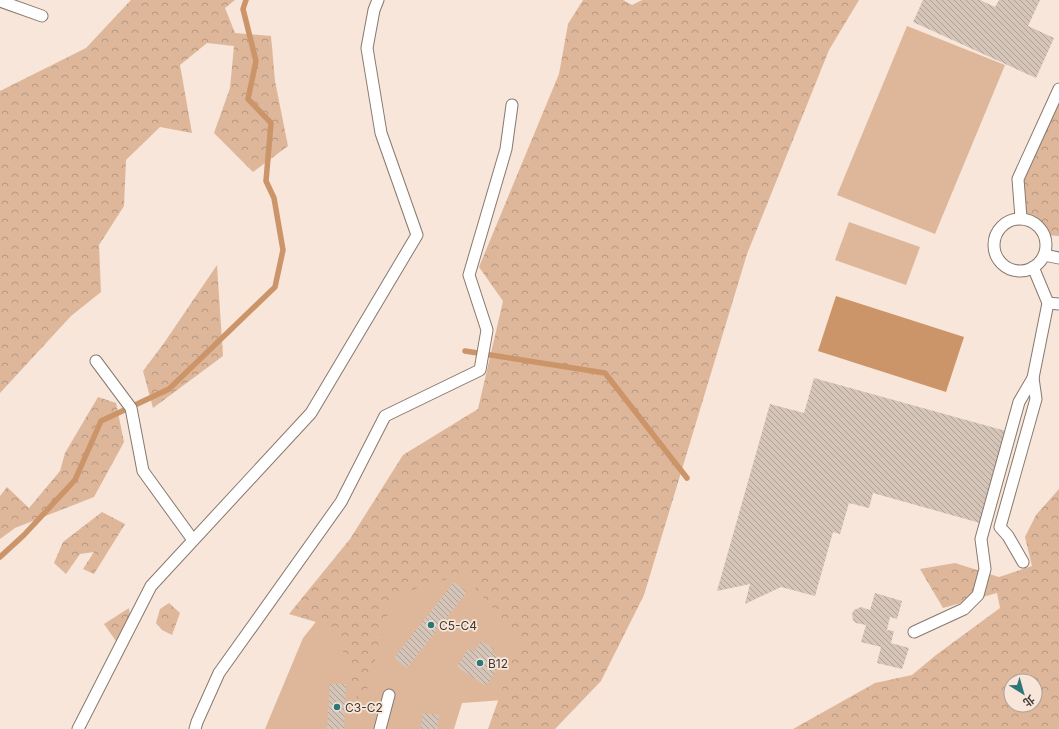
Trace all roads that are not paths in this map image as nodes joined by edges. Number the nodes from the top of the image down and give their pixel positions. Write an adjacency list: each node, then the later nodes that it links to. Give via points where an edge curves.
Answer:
1 (378, 0): 14 (lane, via 367,48 374,95 381,133 418,235 310,413)
2 (0, 1): 3 (lane)
3 (42, 16)
4 (1059, 89): 6 (lane, via 1018,179)
5 (512, 105): 19 (lane, via 506,149 469,275 487,330 480,370 385,416 341,502 219,673)
6 (1021, 218): 7 (lane, via 1034,222 1045,235); 9 (lane, via 1012,220 999,230 994,247 996,255 1004,265 1016,270)
7 (1044, 255): 8 (lane); 9 (lane)
8 (1059, 258)
9 (1033, 268): 10 (lane)
10 (1048, 303): 11 (lane); 13 (lane)
11 (1059, 304)
12 (96, 361): 14 (lane, via 131,408 143,471)
13 (1033, 378): 15 (lane, via 1036,399 1000,528); 16 (lane, via 1019,402 981,540 985,569 978,595 964,610)
14 (193, 540): 18 (lane, via 151,586)
15 (1024, 562)
16 (914, 632)
17 (389, 695): 20 (lane)
18 (78, 729)
19 (195, 729)
20 (380, 729)

